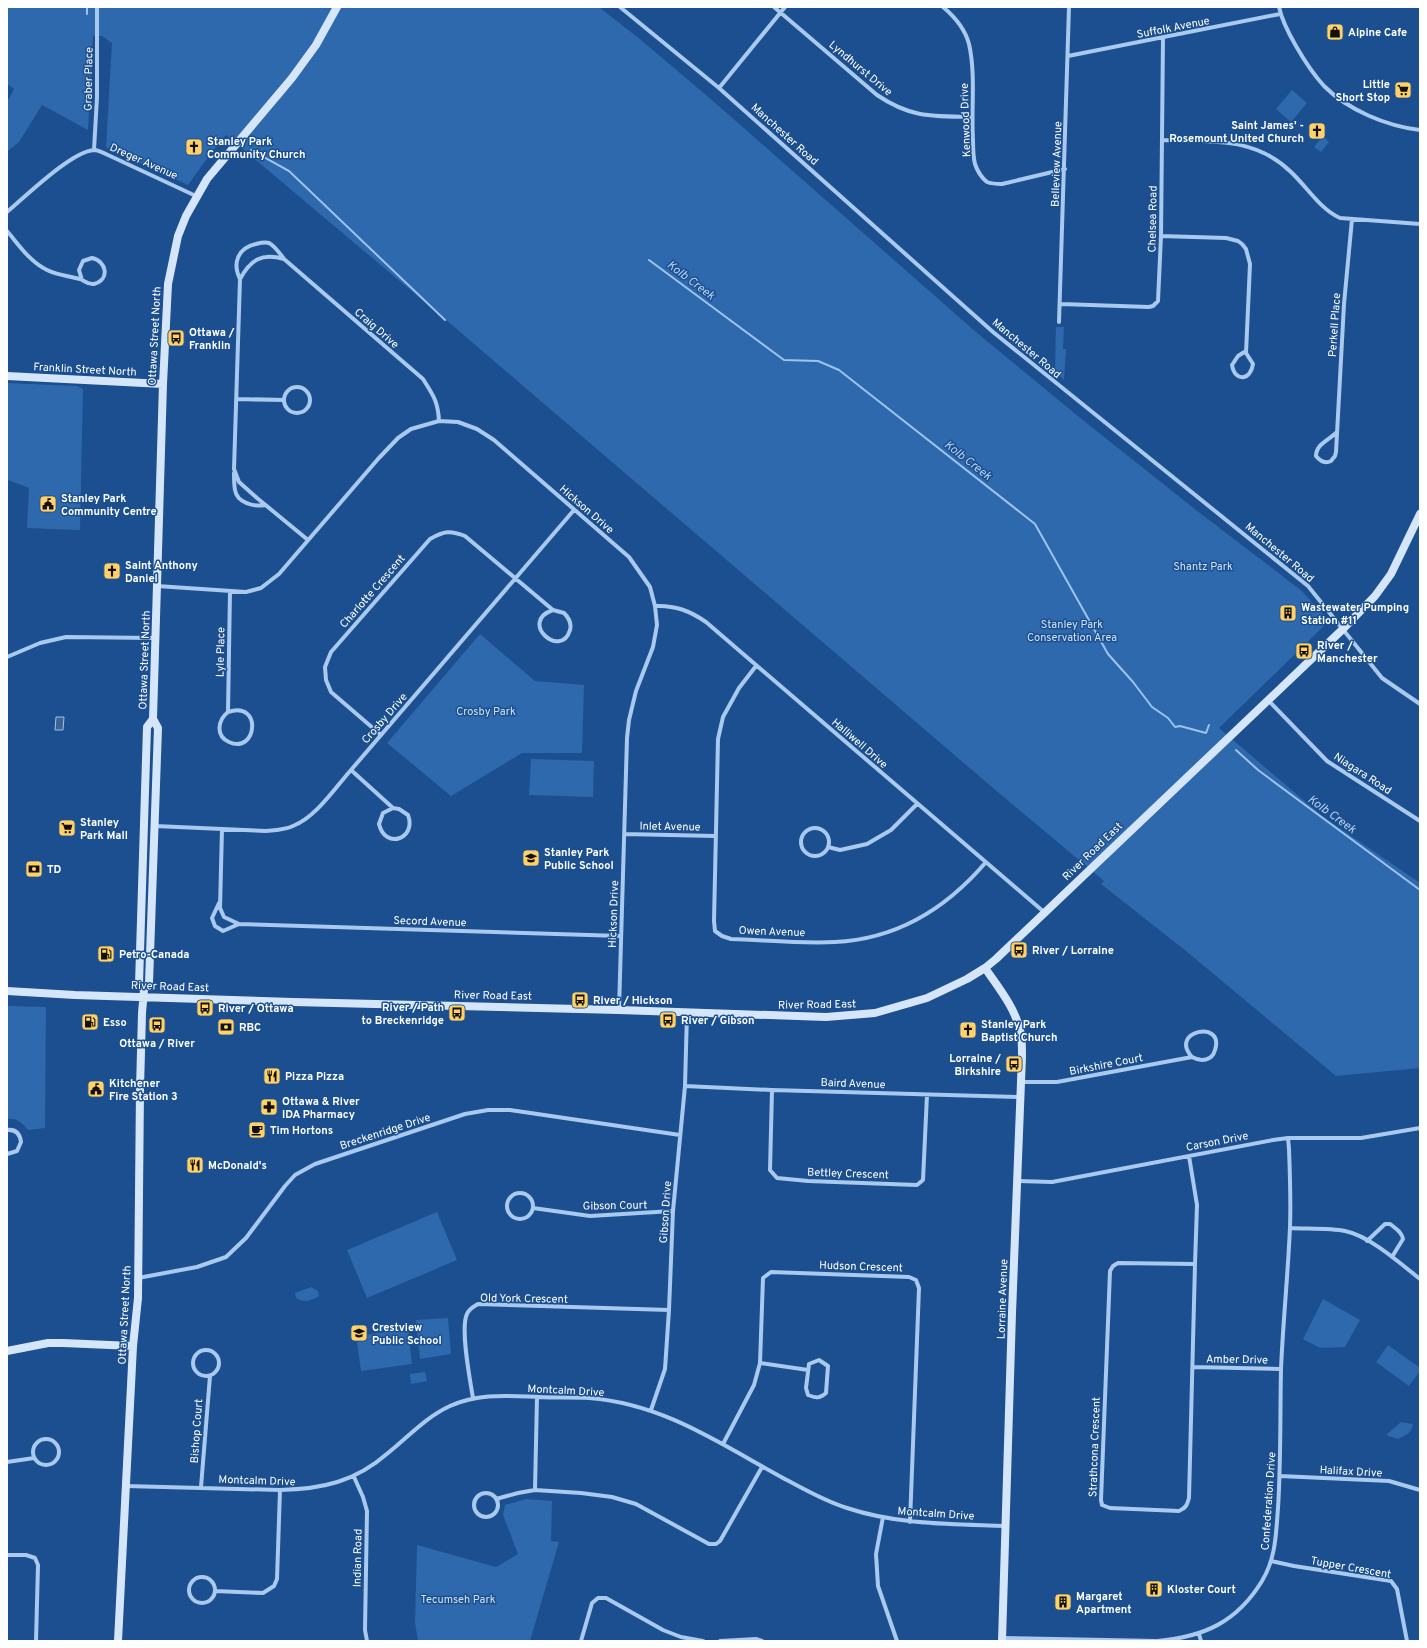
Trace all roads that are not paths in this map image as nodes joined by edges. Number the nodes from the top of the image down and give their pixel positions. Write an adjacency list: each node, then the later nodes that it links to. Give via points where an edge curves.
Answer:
1 (97, 7): 17 (street, Graber Place)
2 (337, 7): 19 (street, Ottawa Street North, via 316,45 292,78 220,162)
3 (620, 7): 13 (street, Manchester Road)
4 (774, 7): 9 (street, Lyndhurst Drive)
5 (785, 7): 9 (street)
6 (943, 7): 14 (street, Kenwood Drive, via 959,24 968,43 972,76)
7 (1069, 7): 12 (street, Belleview Avenue)
8 (1279, 7): 10 (street)
9 (781, 12): 13 (street); 14 (street, Lyndhurst Drive, via 892,105 904,111 929,116)
10 (1280, 14): 11 (street, Suffolk Avenue); 15 (street, via 1306,64 1332,92 1359,111 1375,118)
11 (1163, 38): 12 (street, Suffolk Avenue); 16 (street, Chelsea Road)
12 (1068, 56): 18 (street, Belleview Avenue)
13 (719, 88): 47 (street, Manchester Road, via 993,332 1308,586)
14 (972, 117): 18 (street, Kenwood Drive, via 975,164 987,182 1002,184)
15 (1420, 130)
16 (1162, 140): 21 (street, via 1231,143 1268,154 1292,172 1329,211 1340,218); 24 (street, Chelsea Road)
17 (94, 150): 19 (street, Dreger Avenue, via 108,154); 20 (street, Dreger Avenue, via 68,161)
18 (1065, 169): 28 (street, Belleview Avenue)
19 (196, 196): 32 (street, Ottawa Street North, via 178,236 168,284)
20 (7, 212)
21 (1352, 219): 22 (street); 36 (street, Perkell Place)
22 (1420, 224)
23 (7, 231): 27 (street, via 28,257 46,270)
24 (1161, 236): 28 (street, Chelsea Road, via 1159,296 1154,306); 30 (street, via 1226,238 1238,241 1246,249 1250,264)
25 (284, 260): 26 (street, via 273,256 254,261 246,268); 26 (street, Craig Drive, via 264,242 247,246 236,261 236,271); 35 (street, Craig Drive, via 423,379 435,398)
26 (240, 279): 33 (street, Craig Drive)
27 (82, 280): 27 (street, via 90,284 99,282 105,273 101,262 92,258 83,261 79,270)
28 (1060, 304): 29 (street, Belleview Avenue)
29 (1059, 322)
30 (1246, 351): 30 (street, via 1238,356 1232,365 1233,371 1242,378 1247,377 1253,365)
31 (7, 376): 32 (street, Franklin Street North)
32 (163, 384): 43 (street, Ottawa Street North)
33 (236, 399): 34 (street); 37 (street, Craig Drive)
34 (284, 400): 34 (street, via 288,410 297,414 307,409 310,400 306,390 297,387 288,391)
35 (439, 421): 39 (street, Hickson Drive, via 458,422 477,429); 41 (street, Hickson Drive, via 411,429 398,438)
36 (1336, 432): 36 (street, Perkell Place, via 1317,449 1316,456 1320,461 1329,462 1333,459 1336,452)
37 (234, 469): 38 (street, via 239,482); 38 (street, Craig Drive, via 235,491 238,498 251,505)
38 (265, 505): 41 (street)
39 (574, 510): 42 (street, Crosby Drive); 45 (street, Hickson Drive, via 629,557 650,586)
40 (1420, 514): 47 (street, River Road East, via 1391,574 1375,596)
41 (308, 540): 44 (street, Hickson Drive, via 279,574 261,588 246,592)
42 (515, 578): 46 (street, Charlotte Crescent); 55 (street, Crosby Drive); 55 (street, Charlotte Crescent, via 465,536 454,532 441,532 430,539 336,646 325,667 326,680 331,692)
43 (157, 586): 44 (street, Hickson Drive); 48 (street, Ottawa Street North)
44 (230, 591): 53 (street, Lyle Place)
45 (655, 606): 50 (street, Halliwell Drive, via 670,606 691,612); 62 (street, Hickson Drive, via 657,625 653,647 636,691 629,720)
46 (554, 610): 46 (street, via 543,616 540,628 546,638 558,641 568,634 570,622 564,613)
47 (1343, 629): 51 (street, River Road East); 52 (street, Manchester Road, via 1382,678)
48 (155, 638): 49 (street, via 66,637 40,643); 54 (street, Ottawa Street North)
49 (7, 658)
50 (756, 666): 57 (street, Halliwell Drive); 63 (street, Owen Avenue, via 739,688 723,716 718,739)
51 (1267, 700): 59 (street, Niagara Road, via 1327,761); 67 (street, River Road East)
52 (1420, 704)
53 (228, 712): 53 (street, Lyle Place, via 220,721 224,739 235,744 247,740 253,730 250,718 240,711)
54 (153, 719): 60 (street, Ottawa Street North, via 158,728); 72 (street, Ottawa Street North, via 147,727 139,984)
55 (381, 736): 56 (street, Crosby Drive)
56 (351, 770): 58 (street); 61 (street, Crosby Drive, via 304,821 292,827 266,831)
57 (917, 804): 64 (street, via 891,830 867,844 840,850); 65 (street, Halliwell Drive)
58 (393, 808): 58 (street, via 383,813 379,824 384,835 396,839 407,833 410,821 404,811)
59 (1420, 821)
60 (155, 826): 61 (street, Crosby Drive); 72 (street, Ottawa Street North, via 149,983)
61 (222, 829): 66 (street, Secord Avenue)
62 (625, 834): 63 (street, Inlet Avenue); 69 (street, Hickson Drive)
63 (715, 836): 65 (street, Owen Avenue, via 715,931 731,939 834,942 890,932 936,909 962,888)
64 (828, 847): 64 (street, via 827,834 817,828 807,830 801,838 802,848 810,855 822,854)
65 (986, 862): 67 (street, Halliwell Drive)
66 (219, 903): 68 (street, Secord Avenue, via 224,917); 68 (street, Secord Avenue, via 212,918 215,926 223,931)
67 (1044, 912): 70 (street, River Road East)
68 (239, 924): 69 (street, Secord Avenue)
69 (622, 936): 73 (street, Hickson Drive)
70 (985, 968): 74 (street, River Road East, via 927,998 875,1013 826,1017); 76 (street, Lorraine Avenue, via 1009,1003 1017,1020 1021,1034)
71 (7, 991): 72 (street, River Road East, via 75,995)
72 (143, 993): 73 (street, River Road East, via 293,1002); 94 (street, Ottawa Street North)
73 (619, 1010): 74 (street, River Road East)
74 (687, 1013): 77 (street, Gibson Drive)
75 (1192, 1057): 75 (street, Birkshire Court, via 1202,1060 1214,1054 1216,1041 1210,1033 1197,1031 1189,1038 1187,1049); 76 (street, Birkshire Court, via 1057,1082)
76 (1022, 1082): 80 (street, Lorraine Avenue)
77 (684, 1086): 78 (street, Baird Avenue); 83 (street, Gibson Drive)
78 (772, 1090): 79 (street, Baird Avenue); 79 (street, Bettley Crescent, via 770,1170 776,1178 917,1185 923,1180)
79 (927, 1095): 80 (street, Baird Avenue)
80 (1021, 1097): 87 (street, Lorraine Avenue)
81 (1420, 1128): 84 (street, Carson Drive, via 1361,1138)
82 (7, 1130): 85 (street, via 15,1131 21,1142 17,1151)
83 (680, 1135): 89 (street, Gibson Drive); 94 (street, Breckenridge Drive, via 510,1110 465,1114 315,1164 295,1175 246,1238 226,1257 197,1267)
84 (1288, 1138): 86 (street, Carson Drive); 90 (street, Confederation Drive)
85 (7, 1154)
86 (1189, 1156): 87 (street, Carson Drive, via 1052,1182); 93 (street, Strathcona Crescent, via 1197,1205)
87 (1018, 1181): 121 (street, Lorraine Avenue)
88 (533, 1208): 88 (street, via 531,1198 522,1193 510,1198 507,1208 513,1217 520,1219 528,1217); 89 (street, Gibson Court, via 590,1216)
89 (674, 1212): 96 (street, Gibson Drive)
90 (1290, 1228): 91 (street, via 1345,1231); 101 (street, Confederation Drive)
91 (1367, 1241): 92 (street); 92 (street, via 1385,1224 1390,1224 1402,1236)
92 (1392, 1257): 95 (street)
93 (1195, 1264): 100 (street, Strathcona Crescent); 100 (street, Strathcona Crescent, via 1118,1263 1110,1271 1102,1505 1110,1508 1179,1511 1186,1506 1189,1498)
94 (138, 1278): 97 (street, Ottawa Street North)
95 (1420, 1279)
96 (669, 1310): 105 (street, Old York Crescent, via 478,1304 470,1308 466,1315 464,1341); 106 (street, Gibson Drive, via 665,1369)
97 (133, 1346): 98 (street, via 48,1343); 113 (street, Ottawa Street North)
98 (7, 1352)
99 (760, 1363): 102 (street); 107 (street, Hudson Crescent, via 754,1385); 120 (street, Hudson Crescent, via 764,1278 771,1272 909,1276 916,1280 919,1288)
100 (1193, 1367): 101 (street, Amber Drive)
101 (1281, 1369): 111 (street, Confederation Drive)
102 (808, 1370): 102 (street, via 808,1395 821,1397 826,1392 828,1366 819,1360 809,1364)
103 (210, 1376): 103 (street, Bishop Court, via 217,1370 218,1357 213,1352 201,1350 194,1358 194,1368 200,1375); 114 (street, Bishop Court)
104 (537, 1397): 105 (street, Montcalm Drive); 106 (street, Montcalm Drive, via 590,1398); 116 (street)
105 (473, 1398): 112 (street, Montcalm Drive, via 449,1407 425,1421 386,1456)
106 (651, 1410): 107 (street, Montcalm Drive, via 677,1420)
107 (723, 1444): 110 (street, Montcalm Drive)
108 (34, 1458): 108 (street, via 40,1464 49,1465 58,1457 58,1447 50,1439 39,1440 33,1449); 109 (street)
109 (7, 1462)
110 (762, 1467): 116 (street, via 716,1544 709,1544 636,1504 581,1492); 119 (street, Montcalm Drive, via 846,1508)
111 (1280, 1476): 117 (street, Halifax Drive, via 1388,1481); 123 (street, Confederation Drive, via 1275,1549)
112 (354, 1477): 115 (street, Montcalm Drive, via 301,1490); 129 (street, Indian Road, via 366,1511)
113 (126, 1486): 114 (street, Montcalm Drive); 128 (street, Ottawa Street North)
114 (201, 1487): 115 (street, Montcalm Drive)
115 (280, 1490): 124 (street, via 277,1579 274,1586 263,1593)
116 (535, 1490): 118 (street)
117 (1420, 1490)
118 (496, 1499): 118 (street, via 491,1495 480,1495 475,1502 477,1513 485,1517 493,1516 498,1506)
119 (883, 1517): 120 (street, Montcalm Drive); 134 (street, via 876,1554 878,1586)
120 (910, 1522): 121 (street, Montcalm Drive)
121 (1005, 1526): 126 (street, Lorraine Avenue)
122 (7, 1555): 127 (street, via 35,1558 38,1565)
123 (1271, 1561): 125 (street, Confederation Drive, via 1263,1580 1250,1599 1235,1614); 136 (street, Tupper Crescent, via 1391,1581 1397,1589)
124 (215, 1590): 124 (street, via 213,1583 205,1578 197,1578 189,1588 191,1598 202,1604 212,1599)
125 (1199, 1634): 126 (street, Confederation Drive, via 1157,1641); 135 (street)
126 (1002, 1640)
127 (36, 1641)
128 (118, 1641)
129 (367, 1641)
130 (581, 1641): 131 (street, via 592,1603 598,1598 606,1598 663,1630)
131 (703, 1641)
132 (720, 1641): 133 (street)
133 (762, 1641)
134 (897, 1641)
135 (1201, 1641)
136 (1407, 1641)

